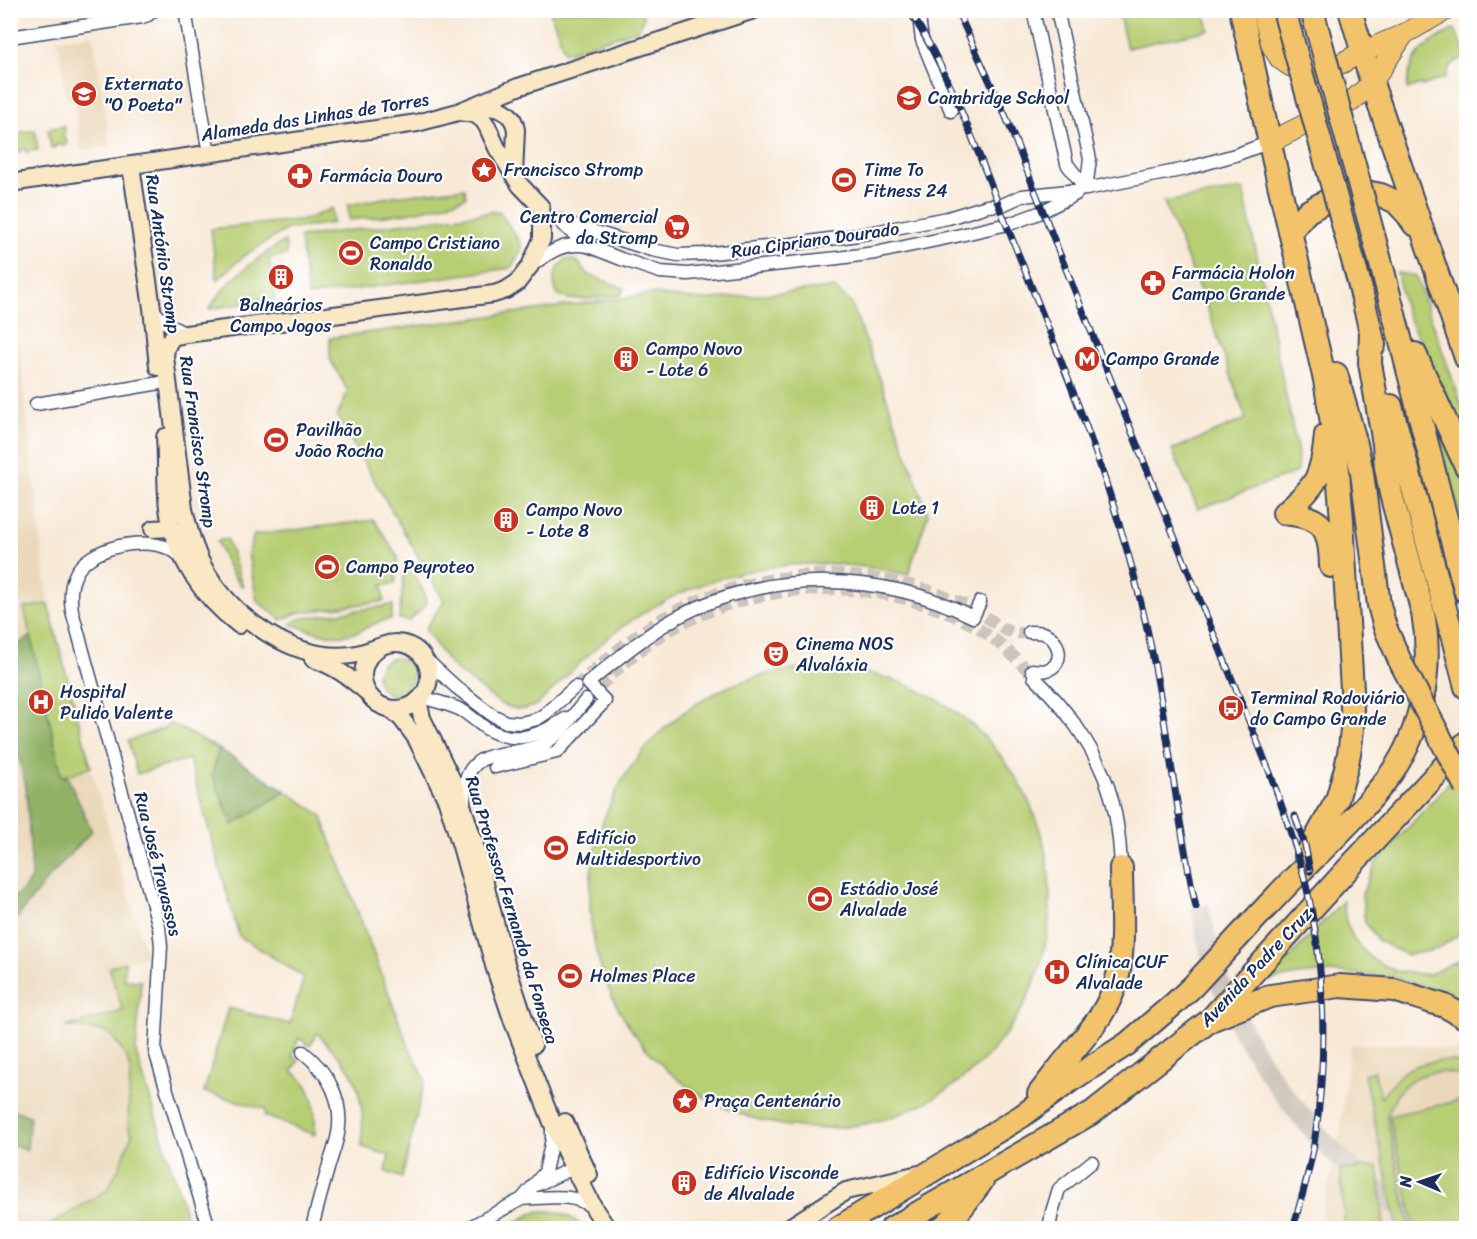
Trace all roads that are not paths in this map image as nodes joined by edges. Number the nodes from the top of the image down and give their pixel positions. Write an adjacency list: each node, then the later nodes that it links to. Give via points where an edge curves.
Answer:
1 (153, 10): 14 (street, via 142,17)
2 (185, 10): 20 (street)
3 (754, 10): 18 (street, Alameda das Linhas de Torres, via 518,87)
4 (918, 10): 17 (street, via 922,40)
5 (1033, 10): 24 (street, via 1067,164)
6 (1057, 10): 24 (street, via 1090,159)
7 (1240, 10): 19 (highway)
8 (1262, 10): 15 (main road, via 1272,46 1290,66 1316,72)
9 (1284, 10): 34 (highway, bridge)
10 (1312, 10): 32 (highway, bridge)
11 (1350, 10): 15 (highway)
12 (1446, 10): 13 (main road)
13 (1404, 34): 15 (main road); 16 (main road)
14 (10, 37)
15 (1362, 52): 16 (highway)
16 (1372, 83): 19 (main road, via 1352,100); 29 (highway)
17 (951, 111)
18 (458, 112): 20 (street, Alameda das Linhas de Torres, via 417,123); 22 (street, via 475,114 483,120); 22 (street, via 489,106 508,113 516,130)
19 (1270, 142): 24 (street, Rua Cipriano Dourado, via 1186,169); 27 (highway)
20 (209, 154): 21 (street, Alameda das Linhas de Torres)
21 (131, 166): 23 (street, Alameda das Linhas de Torres); 33 (street, Rua António Stromp)
22 (514, 174): 25 (street)
23 (10, 183)
24 (1086, 189): 26 (street, Rua Cipriano Dourado, via 1022,196 948,218 858,235 688,255 652,250); 28 (street, Rua Cipriano Dourado, via 1012,223 875,253 757,267 673,274)
25 (541, 207): 26 (street, Rua Cipriano Dourado); 30 (street, Rua Francisco Stromp, via 542,239)
26 (555, 219): 28 (street, Rua Cipriano Dourado)
27 (1290, 232): 29 (highway, via 1307,212 1337,195 1366,192 1396,202); 31 (highway)
28 (588, 246): 30 (street, via 563,246)
29 (1427, 246): 36 (highway)
30 (530, 266): 35 (street, Rua Francisco Stromp, via 517,283 494,294)
31 (1307, 303): 38 (highway); 62 (highway, bridge, via 1335,367 1349,417 1362,473 1385,627)
32 (1392, 307): 40 (highway); 47 (highway)
33 (152, 308): 35 (street, Rua Francisco Stromp, via 158,318); 37 (street, Rua António Stromp)
34 (1371, 331): 54 (highway); 65 (highway, via 1370,363 1388,476 1426,630 1425,678 1419,714 1407,747 1390,774 1347,827)
35 (186, 333): 46 (street, Rua Francisco Stromp, via 172,337 165,357 184,508)
36 (1467, 358)
37 (160, 383): 39 (street); 41 (street, Rua Francisco Stromp)
38 (1328, 398): 50 (highway, via 1336,448); 50 (highway, via 1319,474 1313,486 1284,513 1317,521 1328,536 1332,595)
39 (36, 404)
40 (1467, 466)
41 (168, 509): 42 (street, Rua Francisco Stromp); 43 (street, Rua José Travassos, via 164,520)
42 (171, 528): 43 (street); 45 (street, Rua Francisco Stromp); 46 (street, via 187,540)
43 (153, 529): 44 (street, Rua José Travassos)
44 (131, 543): 45 (street, Rua José Travassos, via 165,546); 79 (street, Rua José Travassos, via 87,560 78,569 70,595 159,927 155,1051)
45 (182, 557): 55 (street, Rua Francisco Stromp, via 211,600 237,624 277,647 336,668)
46 (200, 560): 51 (street, Rua Francisco Stromp, via 236,610 279,640 338,656)
47 (1467, 592)
48 (981, 602): 53 (street, via 973,617 912,593 858,583 764,587 718,600 677,618)
49 (1029, 632): 64 (street, via 1044,633 1058,645 1058,658 1050,669 1033,673 1085,740 1108,787 1117,823)
50 (1349, 640): 65 (highway, via 1352,729 1346,768 1337,800)
51 (382, 646): 52 (street, via 402,644); 55 (street, via 373,652 363,671)
52 (420, 654): 53 (street, via 456,687 507,722 537,719); 56 (street, via 428,675)
53 (582, 685): 61 (street, via 605,701 557,752)
54 (1467, 687)
55 (367, 692): 58 (street, via 376,703)
56 (420, 698): 58 (street, via 409,706); 59 (street, via 462,711 490,730 516,737 540,734); 63 (street, Rua Professor Fernando da Fonseca, via 422,718)
57 (586, 700): 59 (street)
58 (389, 708): 70 (street, Rua Professor Fernando da Fonseca, via 416,738 447,801 495,969)
59 (575, 712): 63 (street, via 546,743 533,749 499,753 478,762 465,783)
60 (1467, 743): 67 (highway, Avenida Padre Cruz)
61 (495, 767)
62 (1467, 787)
63 (463, 808): 72 (street, Rua Professor Fernando da Fonseca, via 524,1020)
64 (1121, 868): 69 (highway, via 1121,944 1112,994 1085,1038)
65 (1294, 879): 69 (highway, Avenida Padre Cruz, via 1175,1003 1127,1044)
66 (1467, 1018): 67 (highway, via 1445,1006 1394,990 1340,986 1270,996)
67 (1209, 1021): 74 (highway, Avenida Padre Cruz, via 1094,1112)
68 (303, 1052): 80 (street, via 328,1079 339,1111 338,1134)
69 (1022, 1116): 73 (highway, Avenida Padre Cruz)
70 (552, 1122): 72 (street, Rua Professor Fernando da Fonseca); 75 (street, via 548,1162)
71 (1092, 1162): 88 (street, via 1059,1190)
72 (579, 1166): 75 (street); 77 (street, Rua Professor Fernando da Fonseca); 83 (street, Rua Professor Fernando da Fonseca)
73 (934, 1170): 84 (street, via 846,1191); 85 (highway, Avenida Padre Cruz)
74 (987, 1174): 78 (highway); 86 (highway, Avenida Padre Cruz)
75 (532, 1187): 76 (street)
76 (522, 1199): 77 (street, via 569,1198); 81 (street)
77 (596, 1210): 82 (street, Rua Professor Fernando da Fonseca)
78 (949, 1221): 87 (highway)
79 (209, 1228)
80 (312, 1228)
81 (468, 1228)
82 (607, 1228)
83 (620, 1228)
84 (788, 1228)
85 (838, 1228)
86 (892, 1228)
87 (930, 1228)
88 (1049, 1228)

